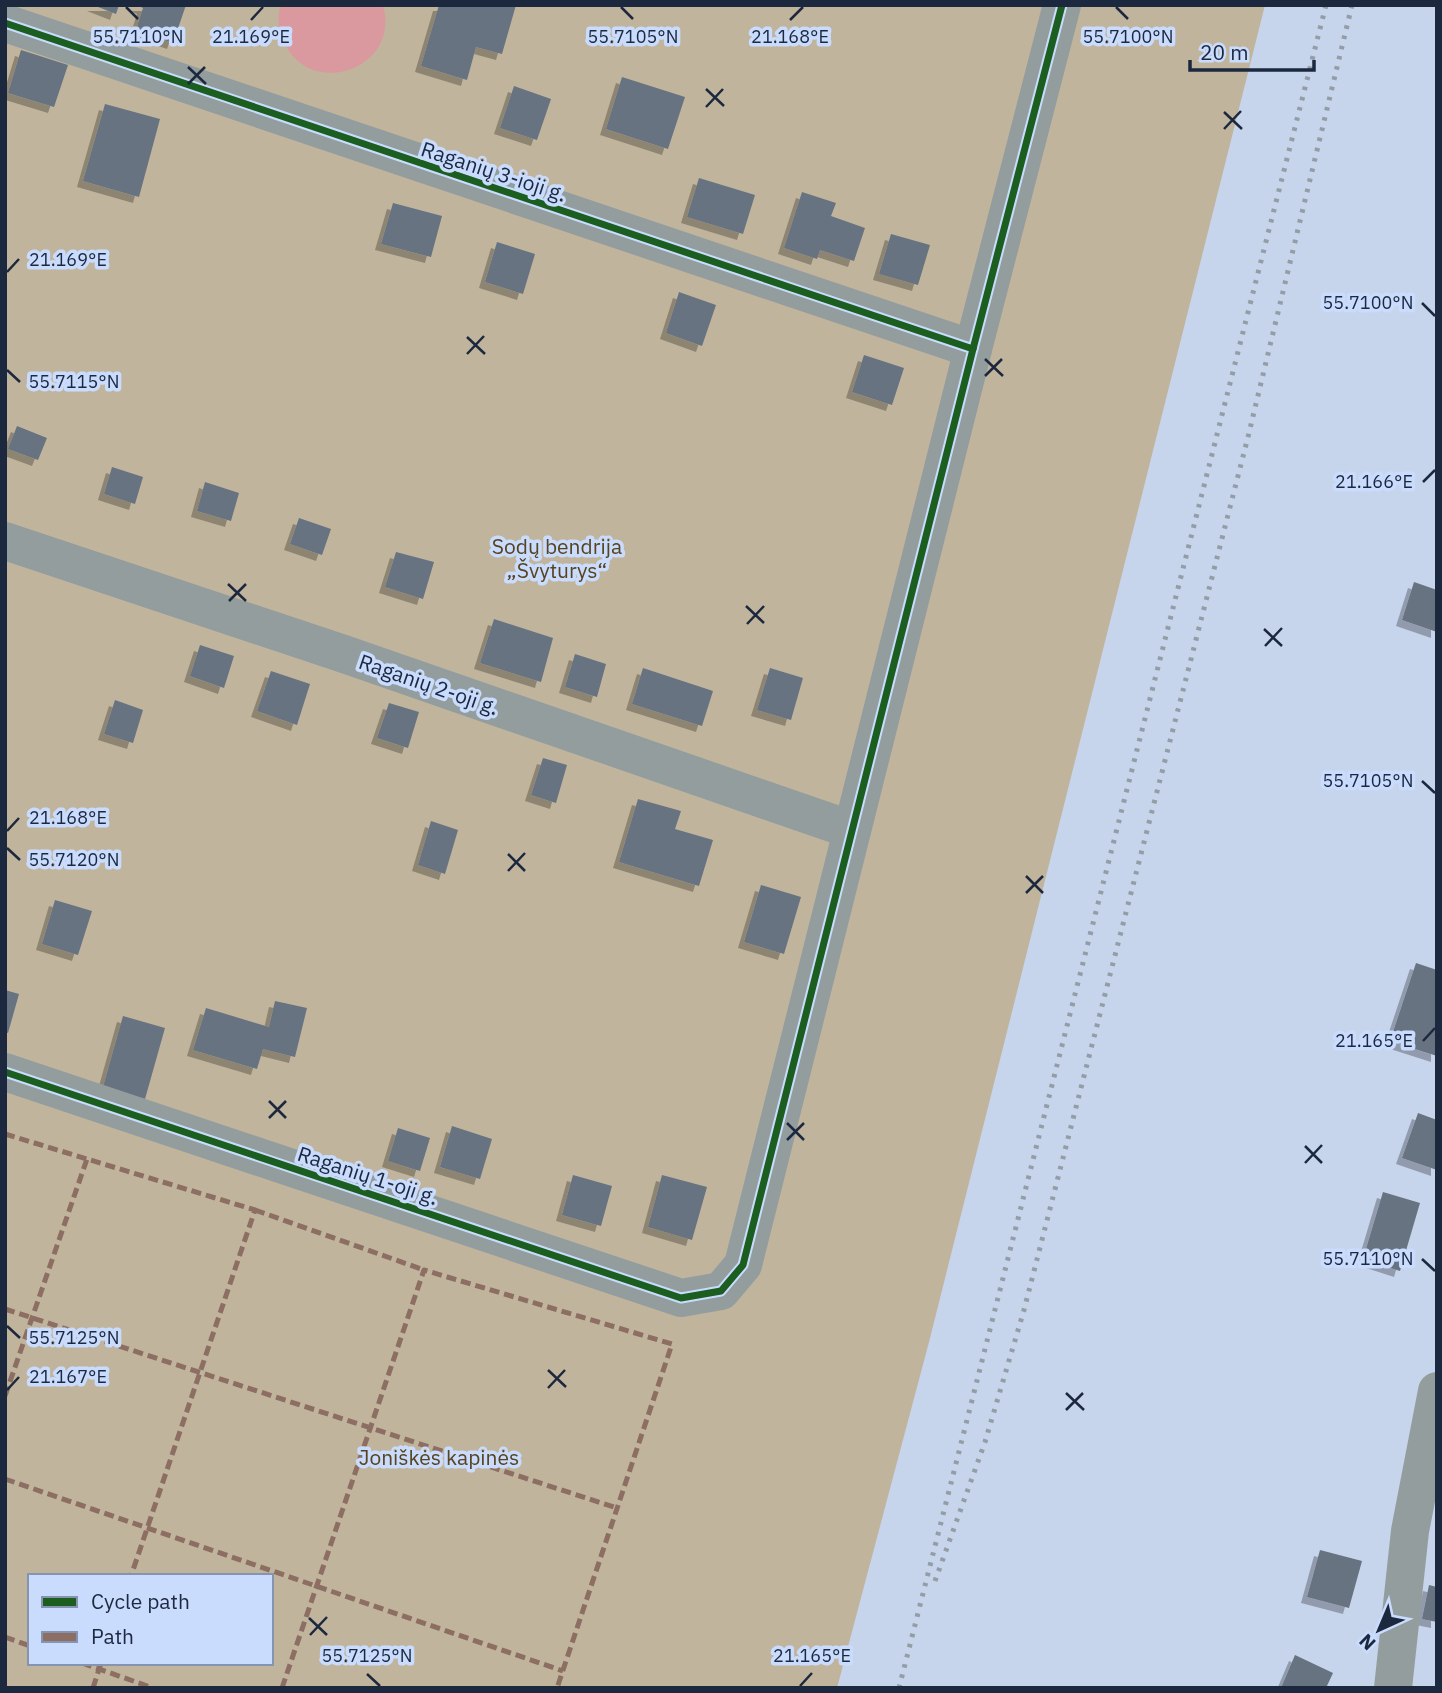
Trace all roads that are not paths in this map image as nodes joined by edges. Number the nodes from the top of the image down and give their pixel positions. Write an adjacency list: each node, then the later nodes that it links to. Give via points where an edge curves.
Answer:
1 (1062, 5): 3 (street)
2 (5, 23): 3 (street, Raganių 3-ioji g.)
3 (973, 349): 5 (street)
4 (5, 541): 5 (street, Raganių 2-oji g.)
5 (852, 830): 6 (street, Raganių 1-oji g., via 743,1265 721,1291 681,1298)
6 (5, 1072)
7 (1437, 1391): 8 (street, via 1410,1531)
8 (1393, 1688)

